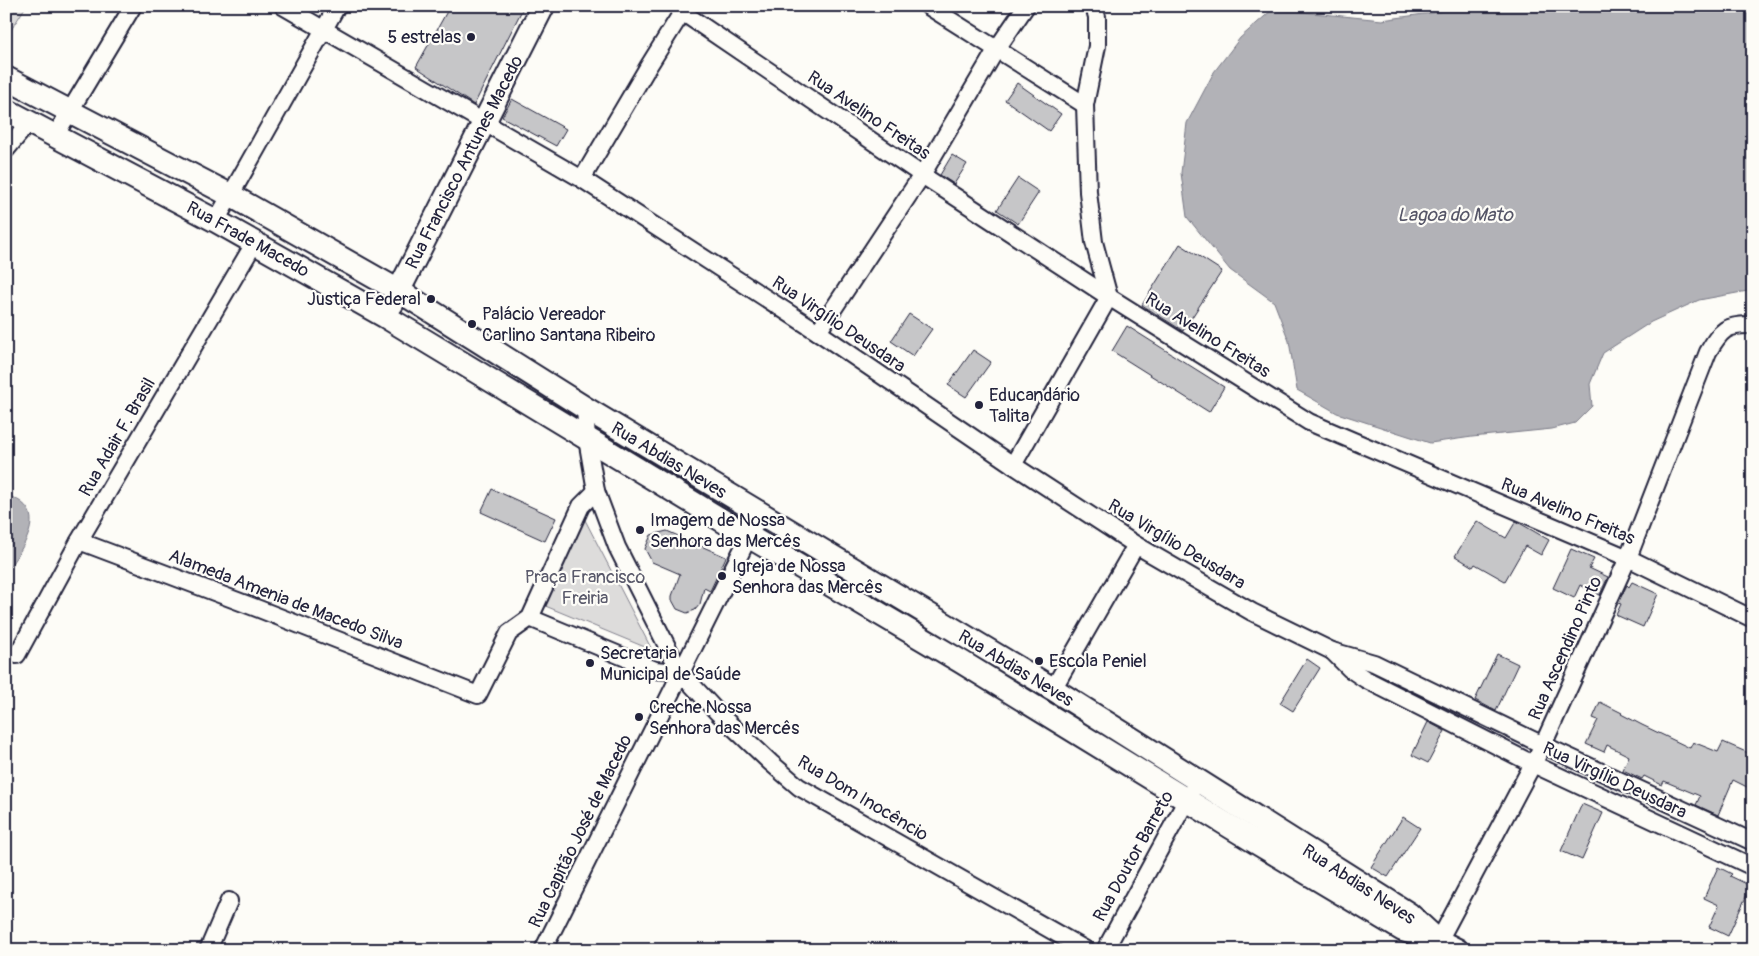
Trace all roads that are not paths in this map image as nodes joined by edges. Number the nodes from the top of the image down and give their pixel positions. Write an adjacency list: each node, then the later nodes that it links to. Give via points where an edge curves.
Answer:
1 (132, 6): 14 (street)
2 (283, 6): 9 (street, Rua Virgílio Deusdara)
3 (337, 6): 9 (street)
4 (543, 6): 16 (main road, Rua Francisco Antunes Macedo)
5 (928, 6): 10 (street)
6 (1026, 6): 10 (street)
7 (1094, 6): 12 (street, via 1097,46)
8 (684, 9): 19 (street, Rua Avelino Freitas); 20 (street)
9 (324, 29): 16 (street, Rua Virgílio Deusdara); 21 (street)
10 (996, 50): 12 (street); 19 (street)
11 (6, 78): 14 (main road, Rua Frade Macedo)
12 (1085, 105): 25 (street, via 1088,192 1094,242)
13 (6, 110): 15 (main road, Rua Frade Macedo)
14 (70, 111): 17 (street); 21 (main road, Rua Frade Macedo)
15 (29, 122): 17 (main road, Rua Frade Macedo); 18 (street)
16 (485, 122): 20 (street, Rua Virgílio Deusdara); 24 (main road, Rua Francisco Antunes Macedo)
17 (54, 136): 22 (main road, Rua Frade Macedo)
18 (6, 150)
19 (922, 175): 25 (street, Rua Avelino Freitas); 28 (street)
20 (582, 179): 28 (street, Rua Virgílio Deusdara)
21 (230, 195): 22 (street); 24 (main road, Rua Frade Macedo)
22 (216, 221): 23 (main road, Rua Frade Macedo)
23 (255, 242): 26 (main road, Rua Frade Macedo); 35 (street, Rua Adair F. Brasil)
24 (399, 291): 26 (main road, Rua Francisco Antunes Macedo); 29 (main road, Rua Frade Macedo)
25 (1109, 296): 31 (street); 37 (street, Rua Avelino Freitas, via 1309,422)
26 (386, 317): 30 (main road, Rua Frade Macedo)
27 (1753, 324): 37 (street, Rua Ascendino Pinto, via 1725,329 1708,352)
28 (818, 332): 31 (street, Rua Virgílio Deusdara)
29 (585, 408): 30 (street, Rua Dom Inocêncio); 33 (main road, Rua Abdias Neves)
30 (587, 439): 32 (street, Rua Dom Inocêncio); 34 (main road, Rua Abdias Neves)
31 (1013, 465): 36 (street, Rua Virgílio Deusdara)
32 (596, 491): 38 (street, via 581,506); 44 (street, Rua Dom Inocêncio, via 617,547)
33 (760, 514): 34 (street, Rua Capitão José de Macedo); 40 (main road, Rua Abdias Neves)
34 (748, 536): 43 (main road, Rua Abdias Neves); 44 (street, Rua Capitão José de Macedo)
35 (80, 541): 38 (street, Alameda Amenia de Macedo Silva, via 478,695 509,633); 42 (street, Rua Adair F. Brasil)
36 (1136, 545): 41 (street, Rua Virgílio Deusdara, via 1252,612); 45 (street)
37 (1628, 558): 39 (street, Rua Avelino Freitas); 46 (street, Rua Ascendino Pinto)
38 (530, 618): 44 (street, via 654,670)
39 (1753, 619)
40 (972, 642): 43 (main road); 45 (main road, Rua Abdias Neves)
41 (1332, 651): 46 (street, Rua Virgílio Deusdara, via 1374,663); 47 (street, Rua Virgílio Deusdara, via 1365,679)
42 (17, 655)
43 (960, 660): 48 (main road, Rua Abdias Neves)
44 (680, 672): 55 (street, Rua Capitão José de Macedo); 56 (street, Rua Dom Inocêncio, via 718,713 799,787)
45 (1053, 690): 48 (main road, Rua Abdias Neves)
46 (1543, 745): 47 (street, Rua Ascendino Pinto); 49 (street, Rua Virgílio Deusdara)
47 (1533, 764): 50 (street, Rua Virgílio Deusdara); 53 (street, Rua Ascendino Pinto)
48 (1192, 791): 53 (main road, Rua Abdias Neves, via 1410,914); 57 (street, Rua Doutor Barreto)
49 (1745, 838): 50 (street)
50 (1729, 856): 51 (street, Rua Virgílio Deusdara)
51 (1753, 867)
52 (229, 901): 54 (street)
53 (1443, 947)
54 (208, 950)
55 (543, 950)
56 (1086, 950)
57 (1105, 950)

